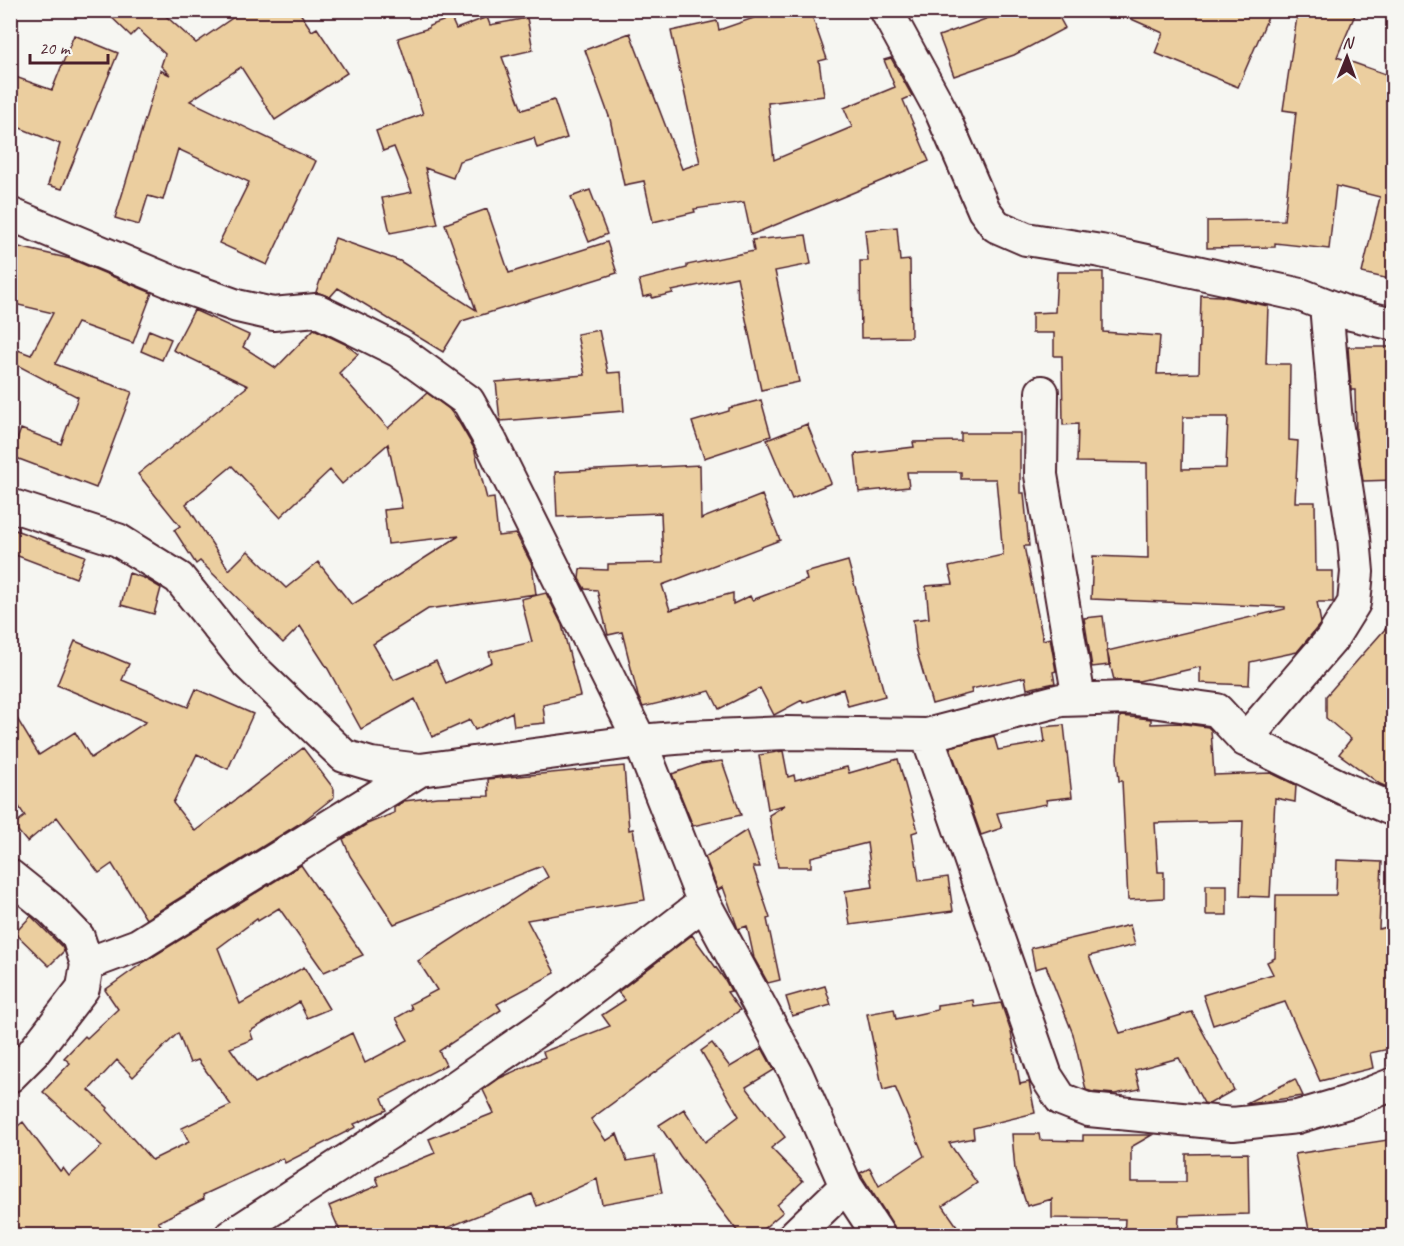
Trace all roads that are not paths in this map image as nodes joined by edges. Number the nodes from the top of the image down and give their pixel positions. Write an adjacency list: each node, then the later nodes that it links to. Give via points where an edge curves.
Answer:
1 (886, 10): 3 (street, via 940,111 984,210 996,226 1026,239 1101,251 1301,295)
2 (10, 214): 10 (street, via 237,306 273,314 315,310 399,351 468,401)
3 (1326, 304): 4 (street); 9 (street, via 1336,422 1354,538 1354,603 1331,640)
4 (1394, 324)
5 (1042, 392): 7 (street, via 1041,475)
6 (10, 505): 11 (street, via 118,540 179,578 248,664 344,756 370,764)
7 (1079, 699): 8 (street, via 1061,700); 9 (street, via 1129,698 1217,710)
8 (927, 735): 10 (street, via 787,734); 17 (street, via 1046,1076 1061,1099 1089,1110 1233,1124 1297,1117)
9 (1245, 740): 12 (street)
10 (640, 741): 11 (street); 14 (street)
11 (420, 770): 15 (street, via 138,945)
12 (1394, 810)
13 (10, 876): 15 (street, via 78,937)
14 (704, 903): 18 (street, via 796,1073); 19 (street, via 552,1020)
15 (87, 964): 16 (street, via 83,988 33,1053)
16 (10, 1076)
17 (1394, 1084)
18 (846, 1186): 20 (street); 21 (street)
19 (231, 1236)
20 (794, 1236)
21 (879, 1236)

